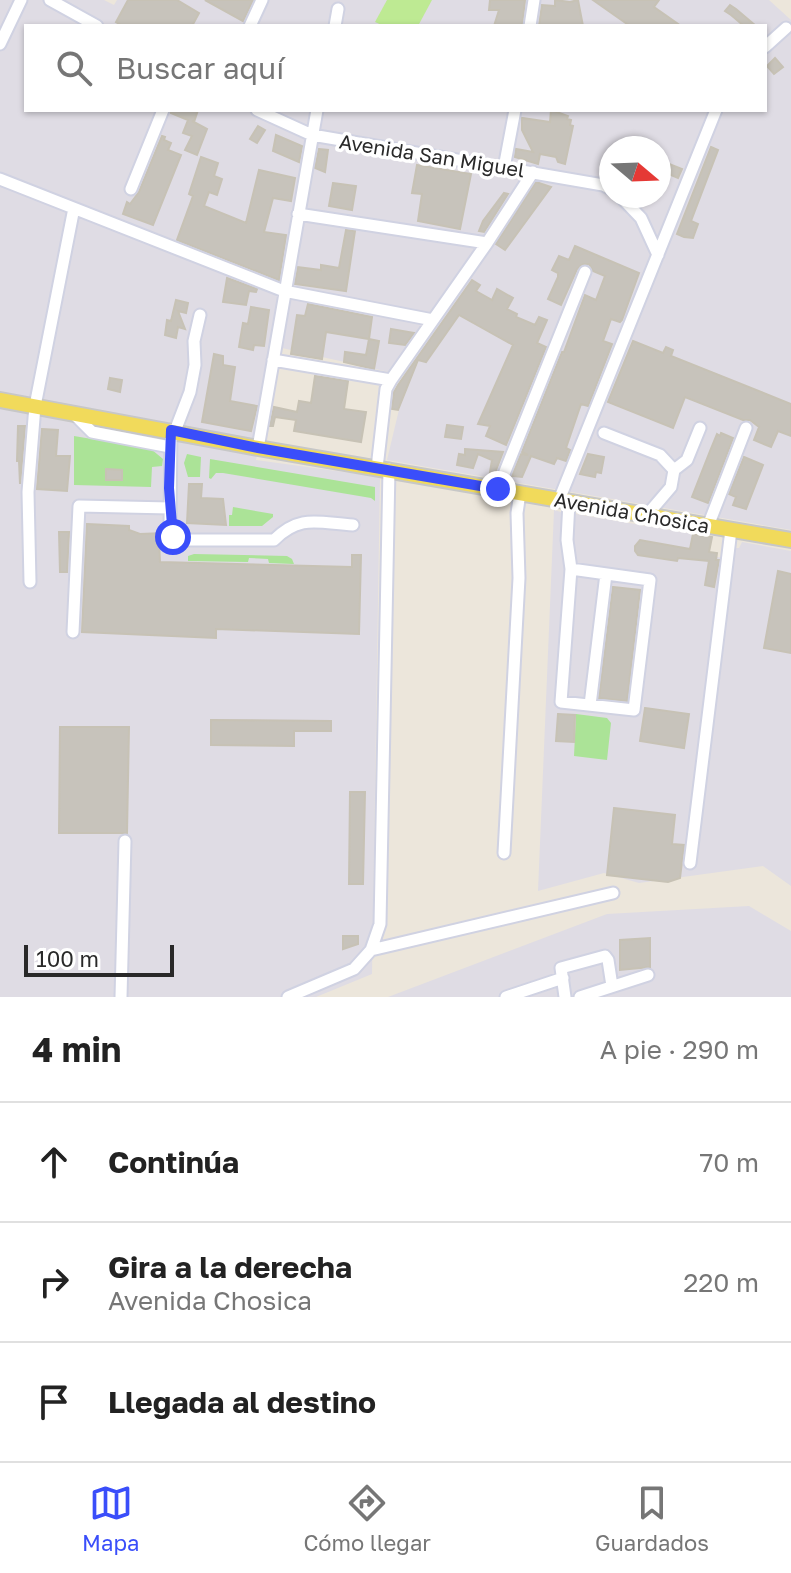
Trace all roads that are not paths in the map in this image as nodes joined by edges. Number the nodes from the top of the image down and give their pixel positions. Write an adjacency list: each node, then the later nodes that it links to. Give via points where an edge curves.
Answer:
1 (21, 0): 11 (street)
2 (50, 0): 6 (street)
3 (262, 0): 7 (street)
4 (534, 0): 9 (street)
5 (338, 9): 8 (street)
6 (93, 24)
7 (251, 24)
8 (335, 24)
9 (530, 24)
10 (786, 28): 12 (street)
11 (0, 44)
12 (767, 45)
13 (162, 112): 23 (street)
14 (261, 112): 18 (street, Avenida San Miguel)
15 (317, 112): 18 (street)
16 (515, 112): 19 (street)
17 (715, 112): 28 (street)
18 (312, 135): 19 (street, Avenida San Miguel); 26 (street)
19 (504, 168): 20 (street, Avenida San Miguel)
20 (533, 172): 22 (street, Avenida San Miguel); 27 (street)
21 (0, 179): 30 (street)
22 (599, 184)
23 (131, 189)
24 (631, 208): 28 (street)
25 (73, 213): 36 (street)
26 (298, 214): 27 (street); 30 (street)
27 (487, 243): 32 (street)
28 (658, 255): 48 (street)
29 (585, 272): 46 (street)
30 (284, 291): 32 (street); 33 (street)
31 (200, 315): 40 (street, via 190,392)
32 (433, 320): 34 (street)
33 (273, 360): 34 (street); 43 (street)
34 (391, 380): 44 (street, via 386,389)
35 (0, 400): 36 (main road, Avenida Chosica)
36 (35, 406): 37 (main road, Avenida Chosica); 57 (street, via 28,492)
37 (73, 413): 40 (main road, Avenida Chosica); 42 (street, via 92,432)
38 (700, 428): 45 (street, via 687,460)
39 (746, 428): 52 (street)
40 (173, 431): 42 (street); 43 (main road, Avenida Chosica)
41 (604, 433): 45 (street, via 660,455)
42 (170, 447): 49 (street)
43 (258, 448): 44 (main road, Avenida Chosica)
44 (383, 468): 46 (main road, Avenida Chosica); 64 (street, via 380,924)
45 (674, 470): 50 (street, via 671,487)
46 (498, 489): 47 (main road, Avenida Chosica)
47 (520, 493): 48 (main road, Avenida Chosica); 61 (street)
48 (564, 501): 50 (main road, Avenida Chosica); 55 (street)
49 (170, 508): 51 (street, via 171,532 177,540 274,540 298,522); 58 (street, via 79,506)
50 (647, 515): 52 (main road, Avenida Chosica)
51 (353, 525)
52 (708, 526): 53 (main road, Avenida Chosica)
53 (731, 530): 54 (main road, Avenida Chosica); 62 (street)
54 (791, 540)
55 (571, 569): 56 (street); 59 (street, via 561,702)
56 (606, 574): 59 (street); 59 (street, via 650,580 634,710)
57 (30, 582)
58 (73, 632)
59 (590, 705)
60 (125, 841): 68 (street)
61 (504, 853)
62 (690, 863)
63 (613, 893): 64 (street)
64 (371, 950): 69 (street, via 354,969)
65 (648, 975): 67 (street)
66 (563, 978): 67 (street, via 561,968 605,956); 70 (street); 71 (street)
67 (612, 986): 72 (street)
68 (121, 997)
69 (288, 997)
70 (506, 997)
71 (565, 997)
72 (580, 997)

